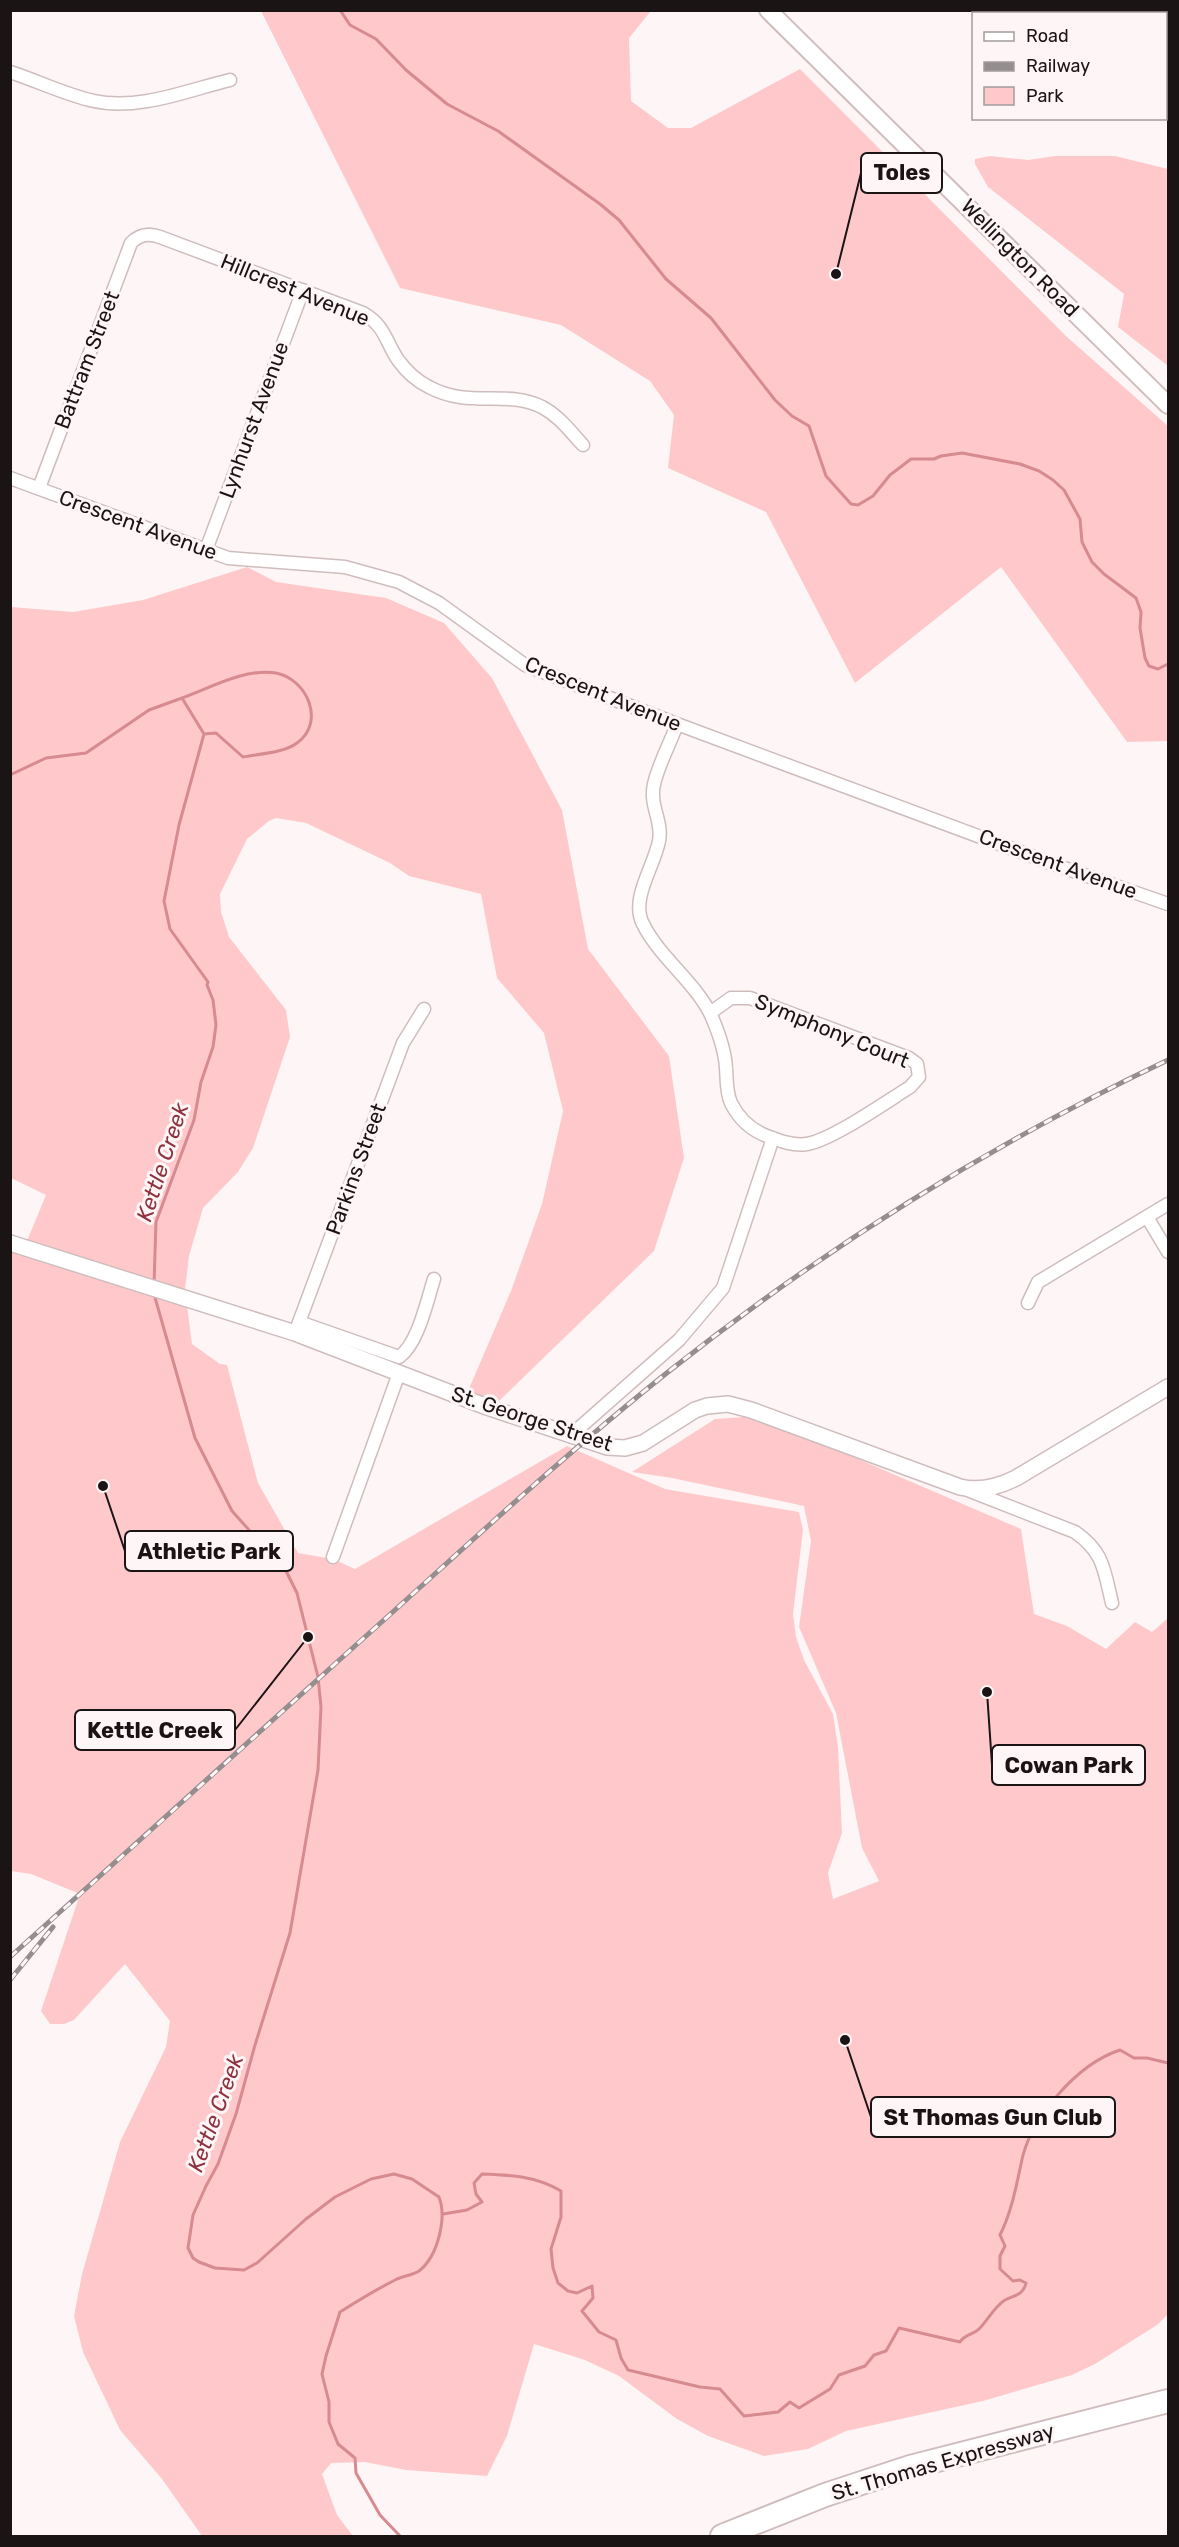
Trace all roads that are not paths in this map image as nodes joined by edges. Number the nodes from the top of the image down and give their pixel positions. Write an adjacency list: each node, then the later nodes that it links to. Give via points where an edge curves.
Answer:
1 (768, 10): 6 (main road, Wellington Road)
2 (10, 72): 3 (street, via 85,99 111,103 145,100)
3 (230, 80)
4 (140, 236): 5 (street, Hillcrest Avenue, via 160,237); 9 (street, Battram Street, via 131,243)
5 (303, 290): 7 (street, Hillcrest Avenue, via 375,321 402,365 427,386 468,400 511,399 535,405 556,417); 10 (street, Lynhurst Avenue)
6 (1168, 405)
7 (583, 444)
8 (10, 477): 9 (street, Crescent Avenue)
9 (39, 488): 10 (street, Crescent Avenue)
10 (206, 550): 11 (street, Crescent Avenue, via 236,559 356,569 399,582 439,603 525,664)
11 (677, 724): 12 (street, Crescent Avenue); 14 (street, Symphony Court, via 654,785 653,806 660,837 642,892 640,915 649,934)
12 (1168, 904)
13 (423, 1009): 22 (street, Parkins Street, via 403,1043)
14 (710, 1013): 15 (street, Symphony Court, via 725,1058 731,1104 751,1128); 15 (street, Symphony Court, via 731,998 750,998 917,1064 919,1077 914,1085 826,1138 795,1144)
15 (773, 1138): 25 (street, via 723,1288 679,1340)
16 (1168, 1204): 17 (street)
17 (1147, 1216): 19 (street); 21 (street, via 1038,1282)
18 (10, 1243): 22 (street, St. George Street)
19 (1168, 1252)
20 (435, 1279): 22 (street, via 408,1351 399,1357)
21 (1029, 1303)
22 (297, 1327): 23 (street, St. George Street)
23 (399, 1373): 25 (street, St. George Street); 27 (street)
24 (1168, 1387): 26 (street, St. George Street, via 1009,1482 980,1490)
25 (570, 1436): 26 (street, St. George Street, via 607,1447 630,1447 695,1410 728,1404)
26 (960, 1487): 28 (street, via 1087,1540 1098,1555)
27 (333, 1557)
28 (1112, 1603)
29 (1168, 2401): 30 (highway, St. Thomas Expressway, via 910,2467 825,2495)
30 (722, 2536)

